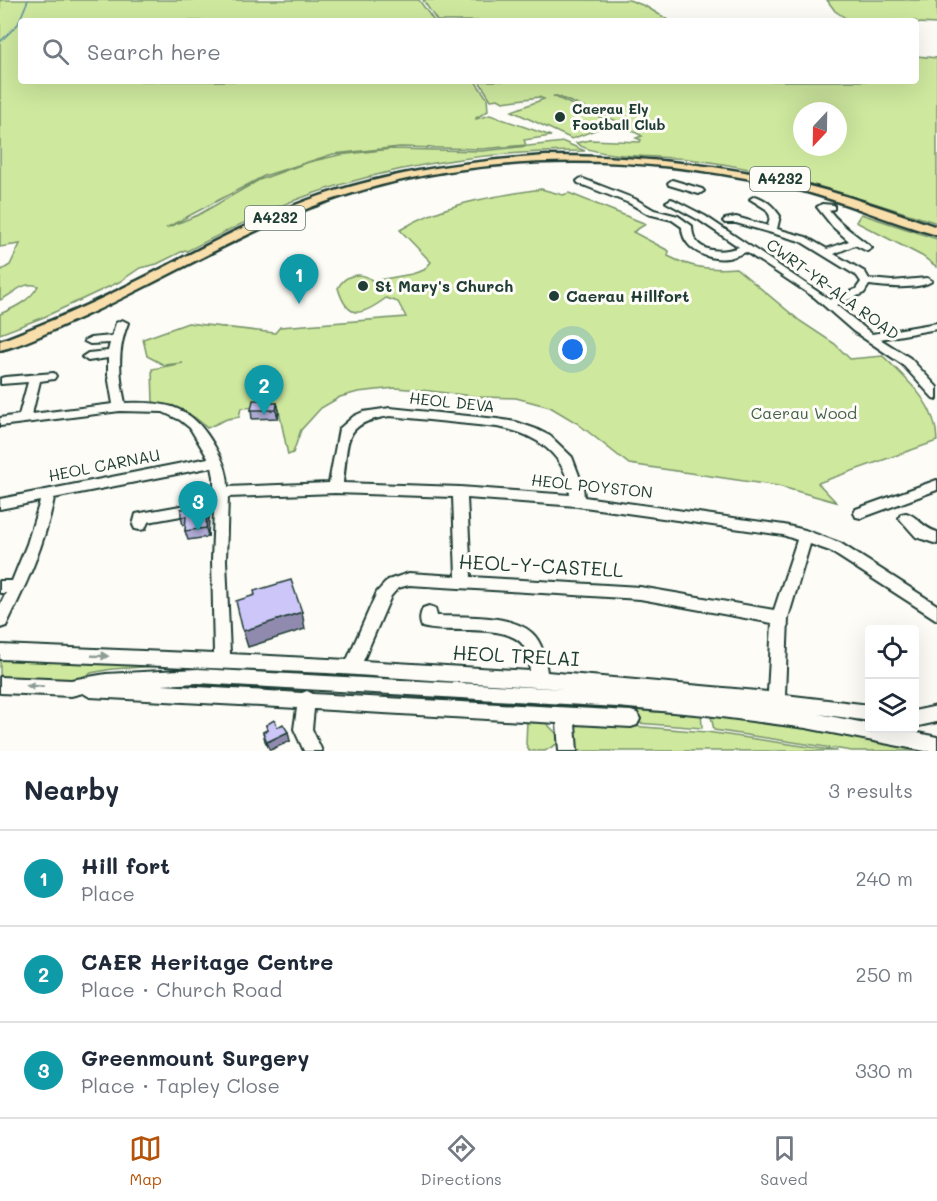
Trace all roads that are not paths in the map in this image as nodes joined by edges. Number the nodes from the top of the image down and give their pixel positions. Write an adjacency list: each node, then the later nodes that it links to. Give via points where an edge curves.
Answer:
1 (569, 156): 2 (main road, A4232); 21 (main road, A4232, via 501,157 442,164 329,191 256,220 88,302); 25 (main road, A4232, via 454,167 390,178 335,194 262,223 95,306)
2 (620, 158): 8 (main road, A4232, via 678,160 798,183); 10 (main road, A4232, via 795,186)
3 (581, 181): 12 (street, via 680,221 687,226 691,242 709,254 727,255)
4 (672, 183): 12 (street, CWRT-YR-ALA ROAD, via 694,190 671,202)
5 (758, 202): 9 (street, via 771,209 775,217)
6 (831, 207): 11 (street, via 822,207)
7 (728, 221): 9 (street)
8 (937, 225)
9 (772, 230): 14 (street, via 803,239)
10 (937, 231)
11 (855, 242): 13 (street); 14 (street)
12 (747, 248): 17 (street, CWRT-YR-ALA ROAD)
13 (867, 248)
14 (827, 253): 16 (street, via 854,268)
15 (919, 280): 16 (street)
16 (866, 282): 17 (street, via 860,291)
17 (830, 304): 22 (street, CWRT-YR-ALA ROAD)
18 (122, 323): 23 (street)
19 (937, 327): 20 (street)
20 (884, 334): 22 (street); 26 (street, CWRT-YR-ALA ROAD)
21 (0, 338)
22 (871, 338): 32 (street, CWRT-YR-ALA ROAD, via 906,361)
23 (115, 339): 24 (street); 27 (street)
24 (90, 341)
25 (0, 346)
26 (898, 349)
27 (114, 354): 28 (street); 33 (street, via 113,373)
28 (87, 357)
29 (50, 376): 30 (street)
30 (35, 378): 31 (street); 34 (street)
31 (6, 381)
32 (937, 395)
33 (120, 407): 34 (street); 36 (street, via 157,407 192,421)
34 (24, 419): 35 (street)
35 (0, 422)
36 (216, 461): 40 (street, HEOL CARNAU); 41 (street, via 221,474)
37 (937, 485): 44 (street)
38 (334, 488): 39 (street, HEOL POYSTON); 41 (street, HEOL POYSTON); 42 (street, HEOL DEVA, via 344,432 367,415 390,412 516,426 531,432 545,439 567,460)
39 (460, 492): 42 (street, HEOL POYSTON); 49 (street)
40 (48, 494): 43 (street, HEOL CARNAU); 51 (street, via 35,547)
41 (220, 498): 46 (street, HEOL POYSTON, via 141,518); 58 (street)
42 (577, 501): 47 (street, HEOL POYSTON, via 718,519)
43 (0, 504)
44 (869, 508)
45 (906, 518): 48 (street, via 921,533)
46 (140, 525)
47 (805, 536): 53 (street, HEOL POYSTON, via 835,547); 54 (street)
48 (937, 538)
49 (464, 582): 54 (street, HEOL-Y-CASTELL, via 640,593); 59 (street, HEOL-Y-CASTELL, via 409,579 393,584 385,592)
50 (0, 587): 51 (street)
51 (17, 587): 55 (street)
52 (429, 613): 61 (street, via 428,622 507,628 526,636 533,647)
53 (937, 613)
54 (780, 618): 66 (street)
55 (0, 621)
56 (0, 652): 57 (street, HEOL TRELAI, one-way to 57)
57 (159, 657): 58 (street, HEOL TRELAI); 60 (street, HEOL TRELAI)
58 (222, 661): 59 (street, HEOL TRELAI)
59 (352, 668): 61 (street, HEOL TRELAI)
60 (198, 676): 63 (street, HEOL TRELAI, via 106,681); 64 (street, HEOL TRELAI)
61 (539, 679): 66 (street, HEOL TRELAI)
62 (0, 685): 63 (street, HEOL TRELAI, one-way to 62)
63 (71, 688): 65 (street, HEOL TRELAI)
64 (439, 688): 67 (street); 73 (street, HEOL TRELAI, via 706,706)
65 (307, 699): 67 (street, HEOL TRELAI); 74 (street, via 303,729)
66 (776, 699): 68 (street, HEOL TRELAI)
67 (437, 707): 70 (street, HEOL TRELAI)
68 (865, 712)
69 (937, 714): 71 (street)
70 (565, 715): 72 (street, HEOL TRELAI); 75 (street)
71 (919, 718)
72 (631, 719)
73 (937, 745)
74 (309, 750)
75 (568, 751)

